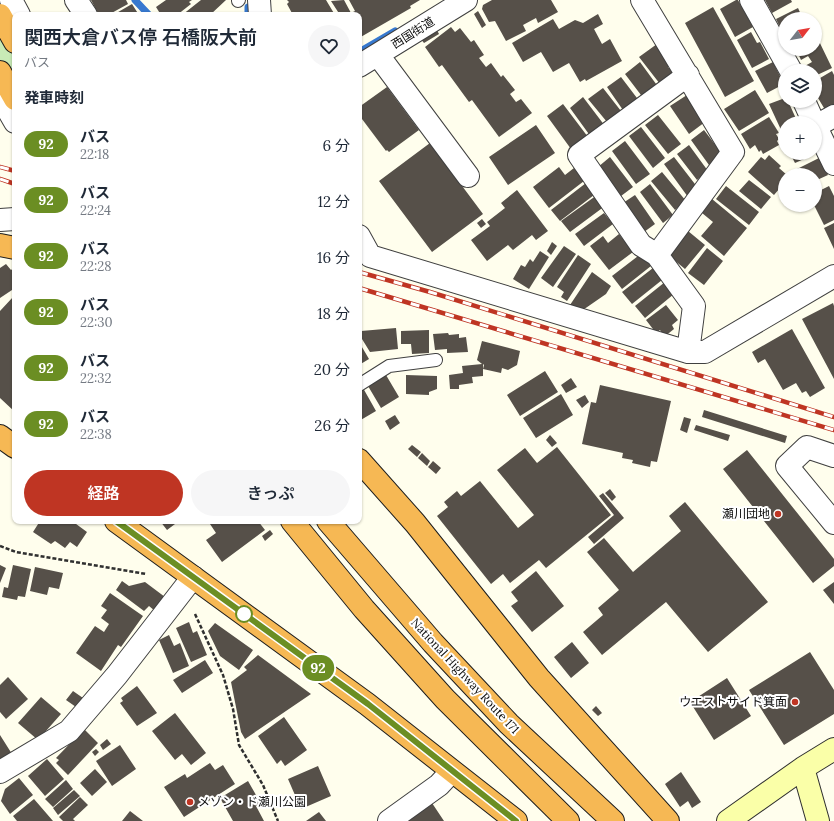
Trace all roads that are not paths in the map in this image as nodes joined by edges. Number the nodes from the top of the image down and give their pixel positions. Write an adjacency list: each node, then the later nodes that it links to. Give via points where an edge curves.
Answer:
1 (11, 0): 7 (street)
2 (76, 0): 8 (street)
3 (259, 0): 9 (street)
4 (466, 0): 12 (street, 西国街道)
5 (642, 0): 16 (street)
6 (751, 0): 14 (street)
7 (17, 12)
8 (84, 12)
9 (260, 12)
10 (0, 15): 11 (highway)
11 (12, 37)
12 (378, 55): 13 (street, 西国街道); 24 (street)
13 (362, 64)
14 (787, 64)
15 (0, 72): 17 (highway)
16 (688, 75): 28 (street, via 734,152); 28 (street, via 579,155 641,245)
17 (12, 94)
18 (0, 96): 20 (street)
19 (834, 116): 21 (street)
20 (12, 117)
21 (822, 122)
22 (822, 139): 23 (street)
23 (834, 164)
24 (468, 176)
25 (12, 219): 26 (street)
26 (0, 220)
27 (362, 241): 30 (street, via 370,256)
28 (657, 255): 30 (street, via 694,306)
29 (834, 276): 30 (street, via 705,352)
30 (688, 352)
31 (436, 360): 32 (lane, via 389,366)
32 (362, 383)
33 (834, 456): 35 (street, via 807,447 787,466)
34 (362, 463): 48 (highway, via 415,523 538,678)
35 (834, 523)
36 (120, 524): 39 (highway)
37 (294, 524): 46 (highway, via 364,609 445,699)
38 (331, 524): 47 (highway, National Highway Route 171, via 433,643 509,724)
39 (193, 577): 42 (street, via 117,675 69,731); 43 (highway, via 368,704)
40 (834, 749): 41 (street)
41 (803, 768): 49 (street); 50 (street)
42 (0, 772)
43 (451, 772): 44 (street, via 439,785); 45 (highway)
44 (389, 821)
45 (516, 821)
46 (568, 821)
47 (613, 821)
48 (668, 821)
49 (728, 821)
50 (818, 821)

